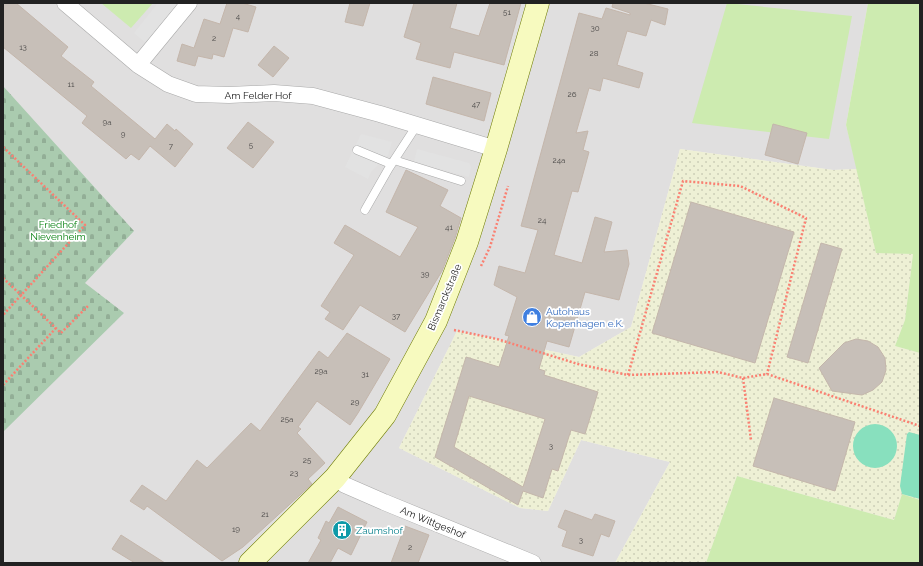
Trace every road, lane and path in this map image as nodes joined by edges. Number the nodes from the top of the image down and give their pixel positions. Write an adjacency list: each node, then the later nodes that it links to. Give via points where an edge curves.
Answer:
1 (65, 3): 4 (street, Am Felder Hof)
2 (189, 3): 4 (street)
3 (538, 3): 7 (street, Bismarckstraße)
4 (138, 65): 5 (street, Am Felder Hof, via 168,84 196,94 229,96 274,93 313,96)
5 (417, 125): 7 (street, Am Felder Hof); 9 (lane)
6 (3, 147): 13 (path, via 85,224)
7 (496, 149): 16 (street, Bismarckstraße, via 466,242)
8 (357, 150): 9 (lane)
9 (393, 162): 10 (lane); 11 (lane)
10 (462, 181)
11 (365, 210)
12 (3, 278): 13 (path)
13 (21, 295): 15 (path); 17 (path)
14 (89, 305): 17 (path, via 62,333)
15 (3, 315)
16 (436, 321): 18 (path, via 451,329 497,339 578,364); 24 (street, Bismarckstraße, via 385,415)
17 (56, 328): 21 (path)
18 (628, 374): 19 (path, via 683,181 740,186 806,218); 20 (path, via 718,372)
19 (767, 374): 20 (path); 22 (path)
20 (743, 378): 23 (path)
21 (3, 385)
22 (920, 426)
23 (751, 440)
24 (335, 478): 25 (street, Bismarckstraße); 26 (street, Am Wittgeshof, via 384,502)
25 (250, 563)
26 (533, 563)

